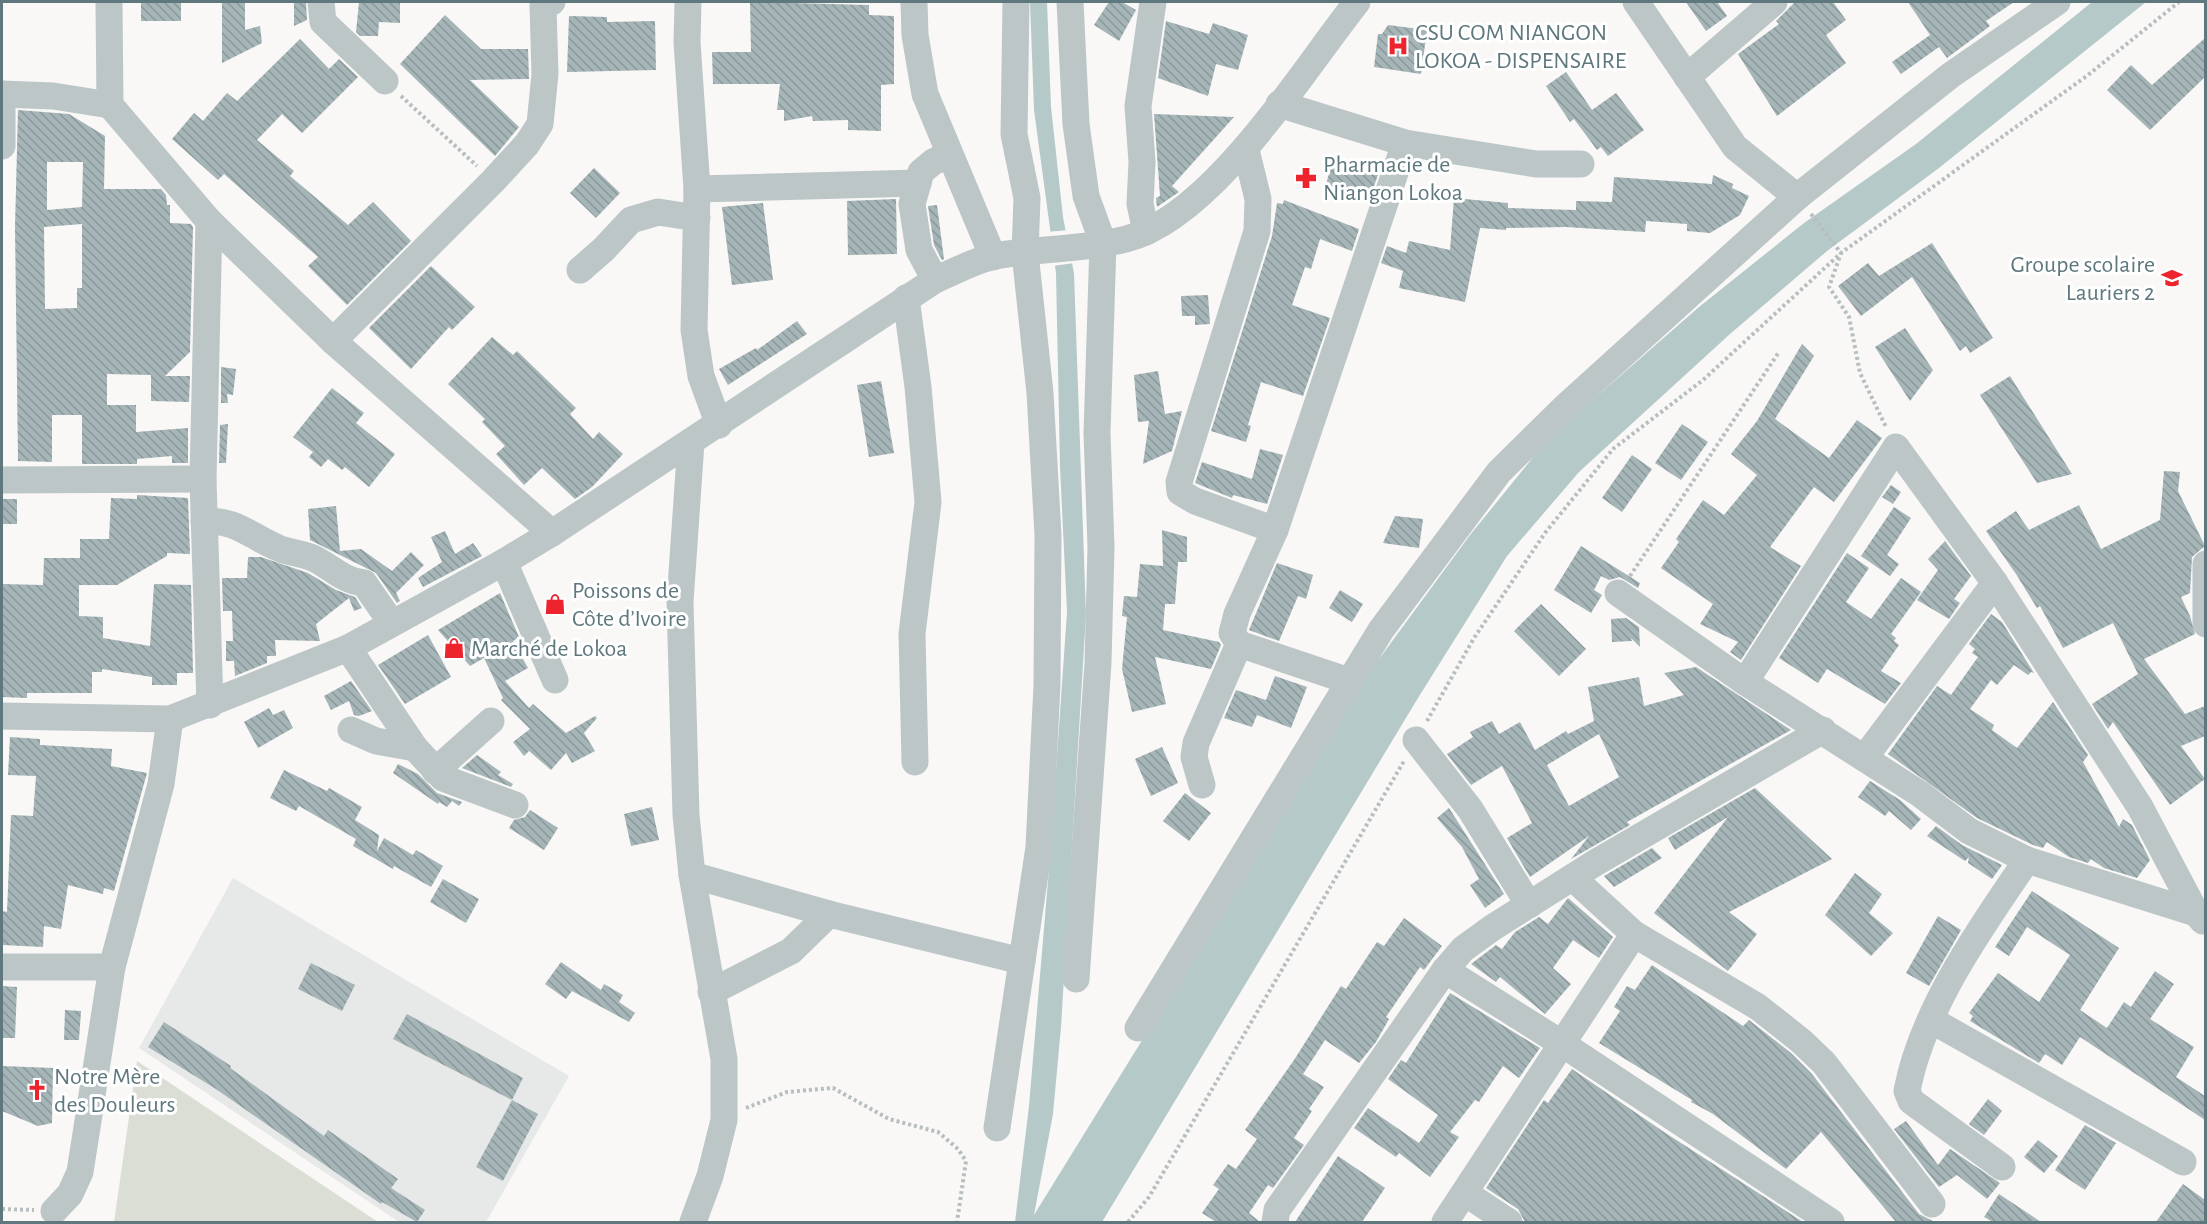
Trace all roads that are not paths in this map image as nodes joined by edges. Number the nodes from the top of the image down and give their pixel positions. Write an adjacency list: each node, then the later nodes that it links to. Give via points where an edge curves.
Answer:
1 (109, 2): 17 (street)
2 (321, 2): 14 (street, via 323,22)
3 (552, 2): 35 (street, via 543,6 545,74 540,124 493,181)
4 (688, 2): 24 (street)
5 (914, 2): 21 (street, via 925,94)
6 (1016, 2): 30 (street, via 1014,134)
7 (1070, 2): 29 (street, via 1077,134)
8 (1154, 2): 28 (street, via 1138,106 1140,204)
9 (1357, 2): 16 (street)
10 (1636, 2): 13 (street)
11 (1774, 2): 13 (street)
12 (2057, 2): 25 (street, via 1951,75)
13 (1687, 78): 25 (street, via 1735,147)
14 (385, 81)
15 (2, 94): 17 (street, via 53,96); 19 (street)
16 (1279, 104): 18 (street); 20 (street)
17 (110, 105): 27 (street)
18 (1405, 142): 22 (street, via 1536,164); 41 (street)
19 (2, 146)
20 (1246, 150): 28 (street, via 1175,215); 41 (street, via 1258,199 1257,231 1179,482 1180,492 1195,501)
21 (948, 155): 23 (street, via 921,172); 31 (street)
22 (1581, 165)
23 (918, 183): 24 (street); 33 (street, via 912,204 919,250)
24 (697, 189): 26 (street)
25 (1804, 206): 52 (street, via 1718,271 1564,408 1499,472 1381,630)
26 (697, 218): 32 (street, via 658,212 632,220); 36 (street, via 694,330 701,376)
27 (209, 221): 35 (street); 38 (street)
28 (1146, 232): 29 (street)
29 (1091, 244): 30 (street); 78 (street, via 1101,547 1098,663)
30 (1034, 252): 31 (street); 74 (street, via 1048,535 1047,685 1039,847)
31 (993, 257): 33 (street)
32 (580, 270)
33 (935, 280): 34 (street)
34 (906, 298): 36 (street); 63 (street, via 928,502 912,634)
35 (333, 341): 42 (street)
36 (719, 424): 37 (street)
37 (691, 442): 42 (street); 68 (street, via 680,602 686,815)
38 (203, 479): 39 (street); 40 (street)
39 (2, 480)
40 (204, 522): 47 (street, via 232,524 273,546 313,558 347,581 364,583); 54 (street)
41 (1275, 530): 49 (street, via 1237,614 1232,633)
42 (552, 533): 43 (street)
43 (504, 562): 47 (street); 51 (street)
44 (2205, 564): 48 (street)
45 (1995, 583): 53 (street, via 1896,447); 62 (street); 72 (street, via 2140,807)
46 (1618, 593): 53 (street)
47 (391, 622): 50 (street)
48 (2205, 624)
49 (1239, 644): 52 (street); 65 (street, via 1196,742 1194,757)
50 (348, 648): 54 (street); 61 (street)
51 (555, 680)
52 (1349, 681): 81 (street)
53 (1745, 682): 59 (street)
54 (210, 705): 56 (street)
55 (2, 716): 56 (street)
56 (170, 719): 76 (street, via 161,784)
57 (491, 721): 64 (street)
58 (351, 730): 61 (street, via 376,741)
59 (1822, 730): 62 (street); 69 (street)
60 (1416, 740): 70 (street, via 1470,809)
61 (415, 748): 64 (street)
62 (1865, 757): 67 (street, via 1969,831)
63 (915, 762)
64 (435, 771): 66 (street, via 442,778)
65 (1202, 785)
66 (515, 805)
67 (2027, 860): 72 (street); 80 (street, via 1970,945)
68 (692, 876): 71 (street); 79 (street)
69 (1573, 878): 70 (street); 73 (street)
70 (1529, 905): 77 (street, via 1463,949)
71 (829, 914): 74 (street); 79 (street, via 791,951)
72 (2201, 919)
73 (1634, 934): 82 (street); 87 (street, via 1758,1007 1801,1041 1824,1064)
74 (1022, 961): 83 (street)
75 (2, 967): 76 (street)
76 (112, 967): 88 (street, via 80,1172 70,1194)
77 (1445, 970): 82 (street); 90 (street, via 1277,1210)
78 (1076, 979)
79 (711, 992): 89 (street, via 724,1059 724,1120)
80 (1931, 1020): 84 (street); 85 (street, via 1909,1079 1907,1091 1911,1101)
81 (1138, 1028)
82 (1561, 1043): 86 (street); 93 (street)
83 (998, 1128)
84 (2183, 1162)
85 (2002, 1167)
86 (1465, 1192): 91 (street); 92 (street)
87 (1932, 1204)
88 (54, 1211)
89 (693, 1222)
90 (1275, 1222)
91 (1445, 1222)
92 (1509, 1222)
93 (1831, 1222)

